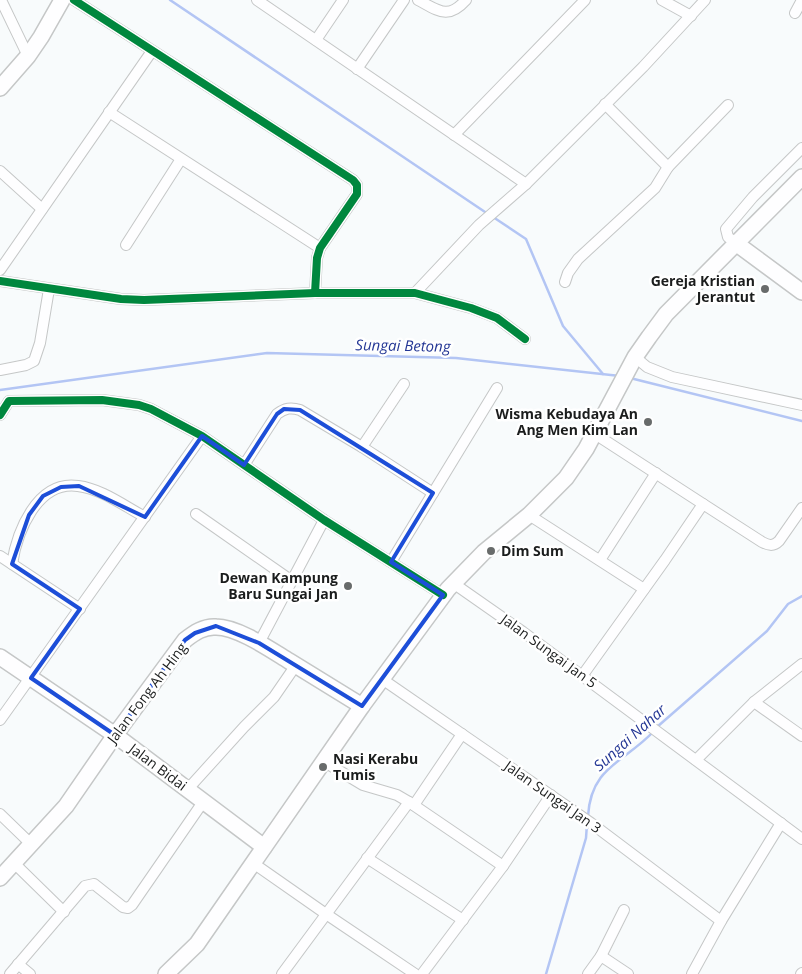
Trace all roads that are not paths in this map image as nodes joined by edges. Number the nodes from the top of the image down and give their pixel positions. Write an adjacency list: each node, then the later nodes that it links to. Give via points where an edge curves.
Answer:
1 (1, 0): 17 (street)
2 (62, 0): 17 (main road)
3 (74, 0): 16 (street)
4 (257, 0): 15 (street)
5 (343, 0): 15 (street)
6 (404, 0): 18 (street)
7 (418, 0): 8 (street, via 446,13 454,11)
8 (466, 0)
9 (585, 0): 23 (street)
10 (662, 0): 14 (street)
11 (705, 0): 14 (street)
12 (802, 0): 13 (street)
13 (795, 13)
14 (691, 16): 20 (street)
15 (316, 40): 18 (street)
16 (152, 51): 22 (street); 34 (street, via 354,180 357,194)
17 (28, 56): 19 (main road)
18 (357, 69): 23 (street)
19 (0, 88)
20 (605, 104): 27 (street); 30 (street)
21 (728, 105): 27 (street)
22 (109, 112): 25 (street); 31 (street)
23 (454, 135): 30 (street)
24 (802, 148): 26 (street)
25 (181, 159): 33 (street); 34 (street)
26 (784, 167): 29 (street); 32 (street, via 726,229 728,237)
27 (668, 168): 37 (street, via 655,188 578,259)
28 (0, 171): 31 (street)
29 (801, 181): 32 (main road)
30 (526, 184): 41 (street, via 479,225)
31 (42, 209): 35 (street)
32 (737, 244): 39 (main road); 43 (main road, via 666,314)
33 (126, 245)
34 (320, 248): 40 (street)
35 (0, 270)
36 (0, 281): 38 (street)
37 (565, 282)
38 (49, 289): 40 (street, via 121,300); 44 (street, via 34,361)
39 (802, 292)
40 (315, 293): 41 (street)
41 (415, 293): 42 (street, via 497,318)
42 (525, 338)
43 (633, 361): 47 (street, via 672,377); 49 (main road)
44 (0, 370)
45 (404, 384): 51 (street)
46 (497, 388): 54 (street)
47 (802, 405)
48 (0, 415): 50 (street, via 9,401 102,400 150,409)
49 (595, 434): 53 (street); 58 (main road, via 566,478)
50 (202, 436): 52 (street); 59 (street)
51 (362, 448): 52 (street, via 300,410 284,409 277,414); 54 (street)
52 (244, 465): 60 (street)
53 (656, 473): 55 (street); 62 (street)
54 (433, 493): 63 (street)
55 (703, 504): 56 (street, via 762,542 772,545 776,545); 67 (street)
56 (802, 508)
57 (196, 514): 65 (street)
58 (528, 515): 62 (street); 66 (main road)
59 (145, 517): 64 (street, via 95,490 79,486 61,487 43,496 36,504 14,551); 69 (street)
60 (324, 520): 63 (street); 65 (street)
61 (0, 556): 64 (street)
62 (600, 560): 67 (street)
63 (391, 562): 68 (street)
64 (12, 564): 69 (street)
65 (292, 581): 70 (street)
66 (453, 583): 68 (main road); 74 (street, Jalan Sungai Jan 5)
67 (644, 589): 74 (street)
68 (443, 595): 76 (main road)
69 (80, 609): 75 (street)
70 (259, 643): 73 (main road, Jalan Fong Ah Hing); 81 (main road, Jalan Fong Ah Hing, via 228,628 216,626 195,632 185,640)
71 (0, 657): 75 (main road, Jalan Bidai)
72 (802, 664): 77 (street)
73 (296, 665): 78 (main road, Jalan Fong Ah Hing); 85 (street, via 274,697)
74 (582, 676): 83 (street, Jalan Sungai Jan 5)
75 (31, 678): 79 (street); 81 (main road, Jalan Bidai)
76 (382, 679): 78 (main road); 80 (street, Jalan Sungai Jan 3)
77 (754, 702): 82 (street); 83 (street)
78 (362, 706): 84 (main road)
79 (0, 720)
80 (462, 734): 86 (street, Jalan Sungai Jan 3); 88 (street)
81 (115, 735): 85 (main road, Jalan Bidai); 92 (main road, Jalan Fong Ah Hing, via 66,806)
82 (802, 736)
83 (696, 760): 90 (street, Jalan Sungai Jan 5)
84 (323, 761): 88 (street, via 363,785); 93 (main road)
85 (187, 790): 87 (main road, Jalan Bidai)
86 (551, 795): 97 (street); 103 (street, Jalan Sungai Jan 3)
87 (203, 802): 93 (main road, Jalan Bidai); 100 (street, via 132,905 123,907 99,887 90,884)
88 (412, 803): 94 (street); 97 (street)
89 (0, 814): 92 (street)
90 (781, 823): 91 (street, Jalan Sungai Jan 5); 103 (street)
91 (802, 839)
92 (32, 844): 96 (main road, Jalan Fong Ah Hing)
93 (264, 847): 95 (main road)
94 (367, 858): 101 (street); 102 (street)
95 (253, 863): 101 (street); 108 (main road, via 197,944)
96 (14, 864): 98 (main road, Jalan Fong Ah Hing); 100 (street)
97 (503, 866): 102 (street)
98 (0, 878)
99 (624, 910): 104 (street)
100 (64, 912): 105 (street)
101 (326, 914): 109 (street); 110 (street)
102 (463, 920): 111 (street)
103 (721, 921): 114 (street)
104 (601, 956): 112 (street); 113 (street)
105 (18, 964): 106 (street); 107 (street)
106 (10, 974)
107 (30, 974)
108 (166, 974)
109 (282, 974)
110 (415, 974)
111 (422, 974)
112 (588, 974)
113 (628, 974)
114 (692, 974)

